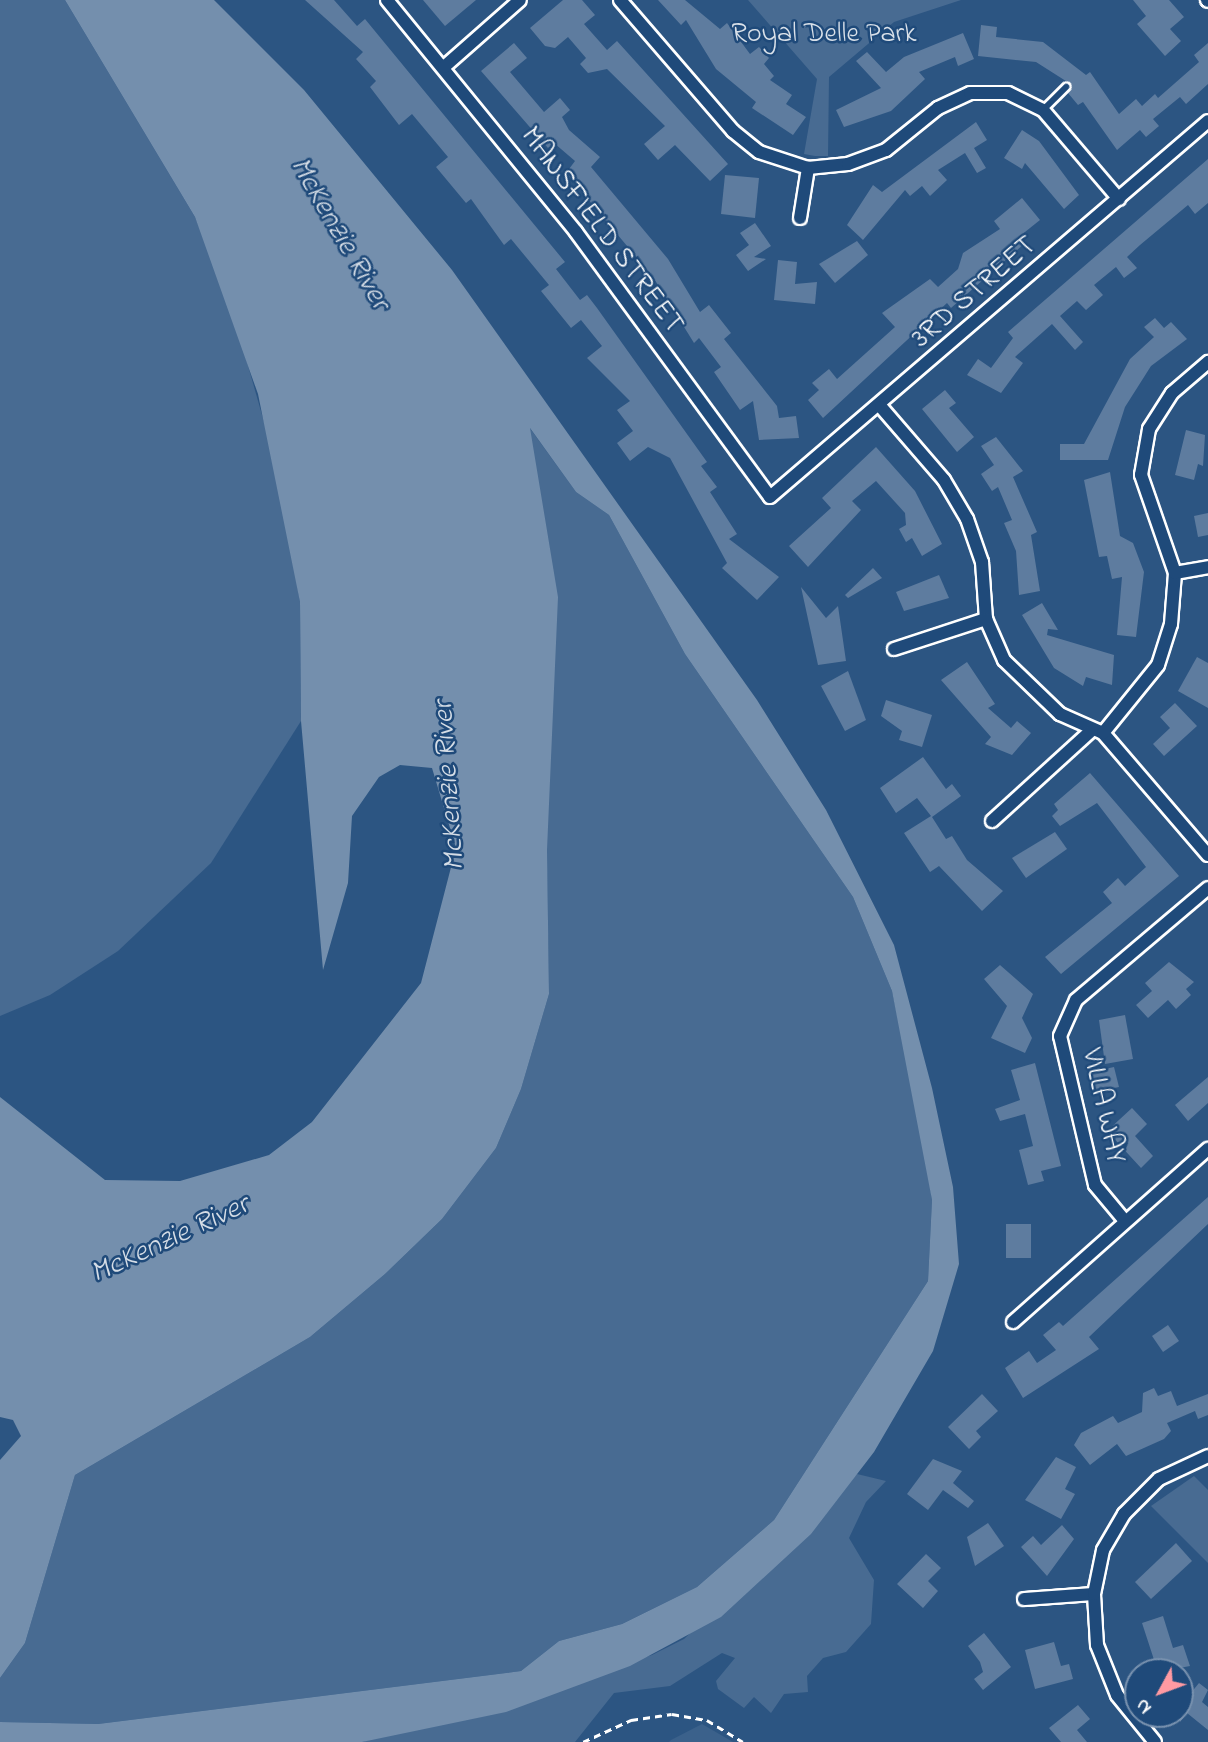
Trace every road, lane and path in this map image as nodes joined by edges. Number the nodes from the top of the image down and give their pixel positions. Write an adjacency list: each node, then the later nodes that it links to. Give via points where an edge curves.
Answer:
1 (387, 0): 4 (street, MANSFIELD STREET)
2 (520, 0): 4 (street)
3 (620, 0): 8 (street, via 733,131 759,152)
4 (444, 67): 13 (street, MANSFIELD STREET, via 576,232)
5 (1066, 87): 6 (lane)
6 (1043, 110): 8 (street, via 1008,93 970,93 939,108 886,150 848,164); 9 (street)
7 (1208, 121): 9 (street, 3RD STREET)
8 (807, 168): 10 (street)
9 (1119, 199): 12 (street, 3RD STREET)
10 (800, 218)
11 (1208, 362): 15 (street, via 1172,393 1149,429 1141,475)
12 (881, 407): 13 (street, 3RD STREET); 16 (street, via 944,480 967,519 982,562)
13 (770, 497)
14 (1208, 568): 15 (street)
15 (1175, 573): 18 (street, via 1171,624 1158,665)
16 (986, 619): 17 (street); 18 (street, via 1004,660 1032,692)
17 (894, 649)
18 (1097, 732): 19 (street); 20 (street)
19 (992, 821)
20 (1208, 855)
21 (1208, 887): 23 (street, VILLA WAY, via 1076,1000 1060,1036 1095,1185)
22 (1208, 1149): 23 (street)
23 (1125, 1221): 24 (street)
24 (1013, 1322)
25 (1208, 1455): 26 (street, via 1159,1479 1124,1514 1103,1550)
26 (1094, 1594): 27 (street); 30 (street, via 1102,1657 1117,1695)
27 (1024, 1599)
28 (583, 1742): 29 (path, via 631,1720 672,1714 707,1720)
29 (743, 1742)
30 (1155, 1742)

